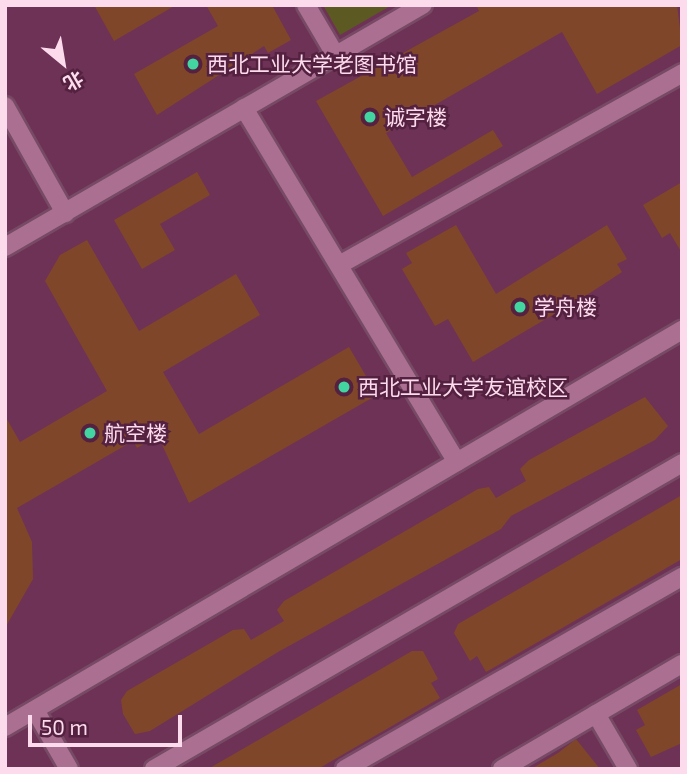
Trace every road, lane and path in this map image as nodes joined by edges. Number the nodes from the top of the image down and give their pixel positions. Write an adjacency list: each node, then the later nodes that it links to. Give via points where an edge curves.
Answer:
1 (306, 5): 3 (street)
2 (423, 5): 3 (street)
3 (336, 56): 6 (street)
4 (682, 73): 9 (street)
5 (5, 106): 7 (street)
6 (244, 108): 7 (street); 9 (street)
7 (65, 213): 8 (street)
8 (5, 247)
9 (339, 265): 11 (street)
10 (682, 330): 11 (street)
11 (457, 462): 15 (street)
12 (682, 463): 19 (street)
13 (682, 577): 20 (street)
14 (682, 664): 16 (street)
15 (35, 710): 17 (street); 18 (street)
16 (596, 714): 21 (street); 22 (street)
17 (5, 727)
18 (69, 769)
19 (154, 769)
20 (345, 769)
21 (502, 769)
22 (628, 769)

